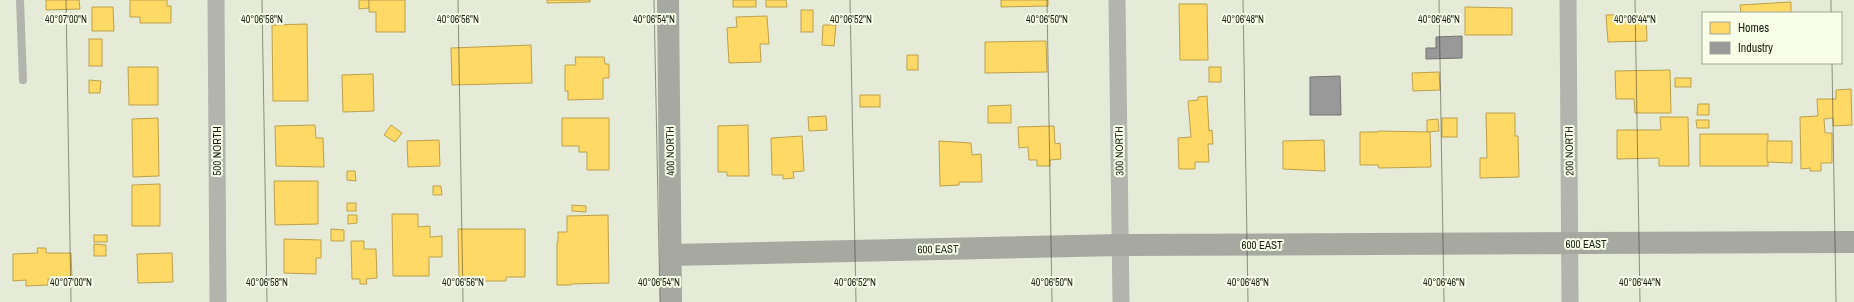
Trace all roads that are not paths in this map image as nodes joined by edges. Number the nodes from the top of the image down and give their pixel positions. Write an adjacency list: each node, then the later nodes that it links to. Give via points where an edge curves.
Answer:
1 (20, 0): 6 (lane)
2 (216, 0): 11 (street, 500 NORTH)
3 (668, 0): 10 (street, 400 NORTH)
4 (1117, 0): 9 (street, 300 NORTH)
5 (1568, 0): 8 (street, 200 NORTH)
6 (23, 80)
7 (1854, 242): 8 (street, 600 EAST)
8 (1570, 244): 9 (street, 600 EAST); 14 (street, 200 NORTH)
9 (1120, 245): 10 (street, 600 EAST); 13 (street, 300 NORTH)
10 (671, 255): 12 (street, 400 NORTH)
11 (218, 302)
12 (671, 302)
13 (1121, 302)
14 (1570, 302)

